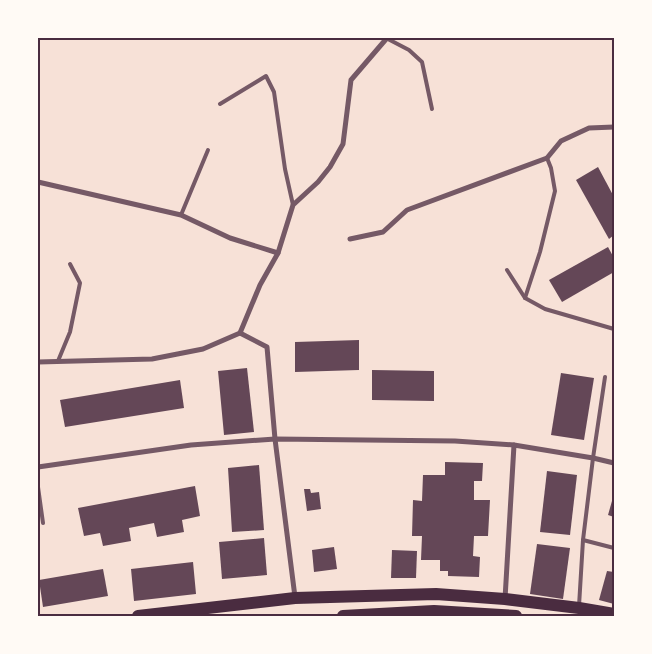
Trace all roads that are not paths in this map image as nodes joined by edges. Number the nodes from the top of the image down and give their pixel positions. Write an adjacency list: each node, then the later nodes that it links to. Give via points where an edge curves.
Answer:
1 (386, 38): 3 (lane, via 422,62); 8 (street, via 351,80 343,144 318,182)
2 (220, 104): 8 (lane, via 266,76 274,92)
3 (432, 109)
4 (614, 127): 6 (street, via 589,128 561,141)
5 (208, 150): 9 (lane)
6 (547, 158): 10 (street, via 407,210 383,232); 14 (lane, via 555,191)
7 (38, 182): 9 (street)
8 (293, 204): 11 (street)
9 (181, 215): 11 (street, via 230,238)
10 (350, 239)
11 (278, 252): 16 (street)
12 (70, 264): 17 (lane, via 80,283 70,332)
13 (506, 270): 14 (lane)
14 (525, 298): 15 (lane, via 544,309)
15 (614, 329)
16 (240, 332): 17 (street, via 203,349 152,358); 20 (street, via 268,347)
17 (58, 361): 18 (street)
18 (38, 362)
19 (605, 377): 22 (lane)
20 (275, 439): 21 (street, via 455,441); 24 (street, via 191,445); 29 (street)
21 (514, 445): 22 (street); 30 (street)
22 (593, 458): 23 (street); 27 (lane)
23 (614, 463)
24 (38, 467)
25 (38, 487): 26 (lane)
26 (43, 523)
27 (583, 540): 28 (lane); 31 (lane)
28 (614, 548)
29 (295, 598): 30 (main road, via 436,594); 33 (main road)
30 (505, 599): 31 (main road)
31 (579, 608): 32 (main road)
32 (614, 614)
33 (138, 616)
34 (343, 616): 35 (main road, via 434,611)
35 (509, 616)

